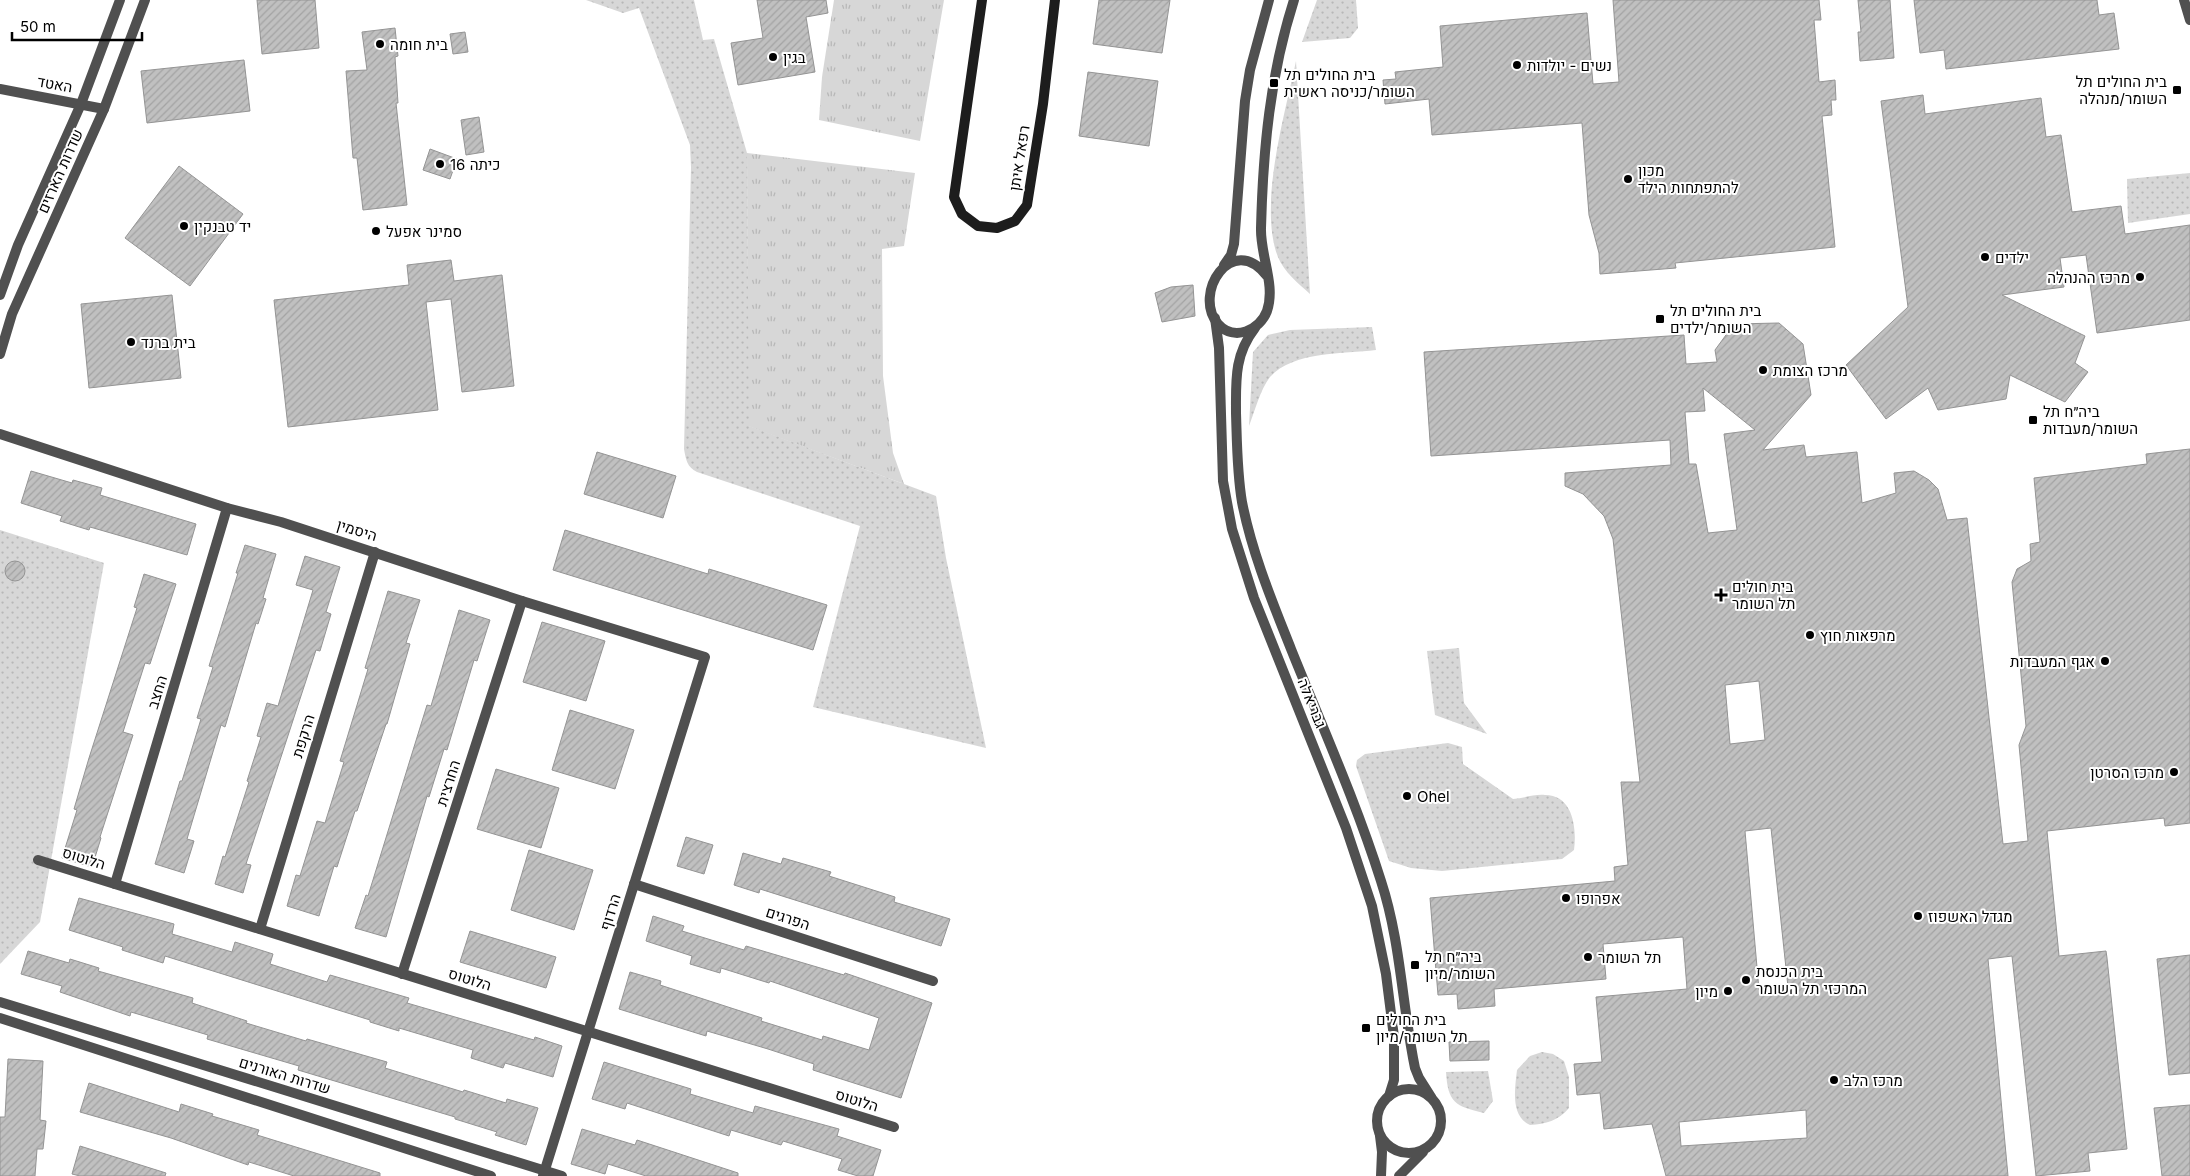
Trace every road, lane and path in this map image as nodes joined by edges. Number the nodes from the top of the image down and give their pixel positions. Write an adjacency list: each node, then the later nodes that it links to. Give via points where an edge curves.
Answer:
1 (120, 0): 11 (street, שדרות הארזים)
2 (145, 0): 12 (street, שדרות הארזים)
3 (982, 0): 4 (main road, רפאל איתן, via 954,197 962,214 978,226 997,228 1015,221 1027,205)
4 (1055, 0)
5 (1269, 0): 13 (street, via 1245,101 1234,244)
6 (1294, 0): 14 (street, via 1281,41 1269,104 1261,231)
7 (2184, 0): 9 (street)
8 (2190, 9): 9 (street)
9 (2190, 19)
10 (0, 89): 11 (street, האטד)
11 (81, 104): 12 (street, האטד); 15 (street, שדרות הארזים, via 18,245)
12 (104, 109): 18 (street, שדרות הארזים, via 12,314)
13 (1222, 268): 14 (street, via 1229,262 1248,260); 16 (street, via 1211,291)
14 (1267, 276): 17 (street, via 1267,310)
15 (0, 294)
16 (1215, 318): 17 (street, via 1230,332); 33 (street, גבריאלה, via 1219,348 1223,481 1232,529 1254,598 1346,828 1372,906 1386,974 1394,1037 1394,1080)
17 (1255, 328): 34 (street, גבריאלה, via 1244,342 1240,354 1236,386 1237,456 1252,544 1382,882 1402,971 1415,1068)
18 (0, 354)
19 (0, 434): 20 (street, היסמין)
20 (227, 508): 21 (street, היסמין); 25 (street, החצב)
21 (375, 552): 22 (street, היסמין); 27 (street, הרקפת)
22 (522, 601): 23 (street, היסמין); 28 (street, החרצית)
23 (705, 657): 26 (street, הרדוף)
24 (38, 860): 25 (street, הלוטוס)
25 (115, 884): 27 (street, הלוטוס)
26 (634, 884): 29 (street, הפרגים); 32 (street, הרדוף)
27 (260, 929): 28 (street, הלוטוס)
28 (402, 974): 32 (street, הלוטוס)
29 (933, 981)
30 (0, 1002): 38 (street, שדרות האורנים)
31 (0, 1018): 39 (street)
32 (588, 1032): 35 (street, הלוטוס); 38 (street, הרדוף)
33 (1389, 1096): 34 (street, via 1399,1090 1410,1089); 36 (street, via 1378,1114)
34 (1431, 1097): 37 (street, via 1441,1115 1441,1126)
35 (894, 1127)
36 (1380, 1135): 37 (street, via 1394,1150 1403,1153 1423,1150); 41 (street)
37 (1431, 1145): 42 (street)
38 (544, 1173): 40 (street, שדרות האורנים)
39 (490, 1176)
40 (562, 1176)
41 (1381, 1176)
42 (1399, 1176)

